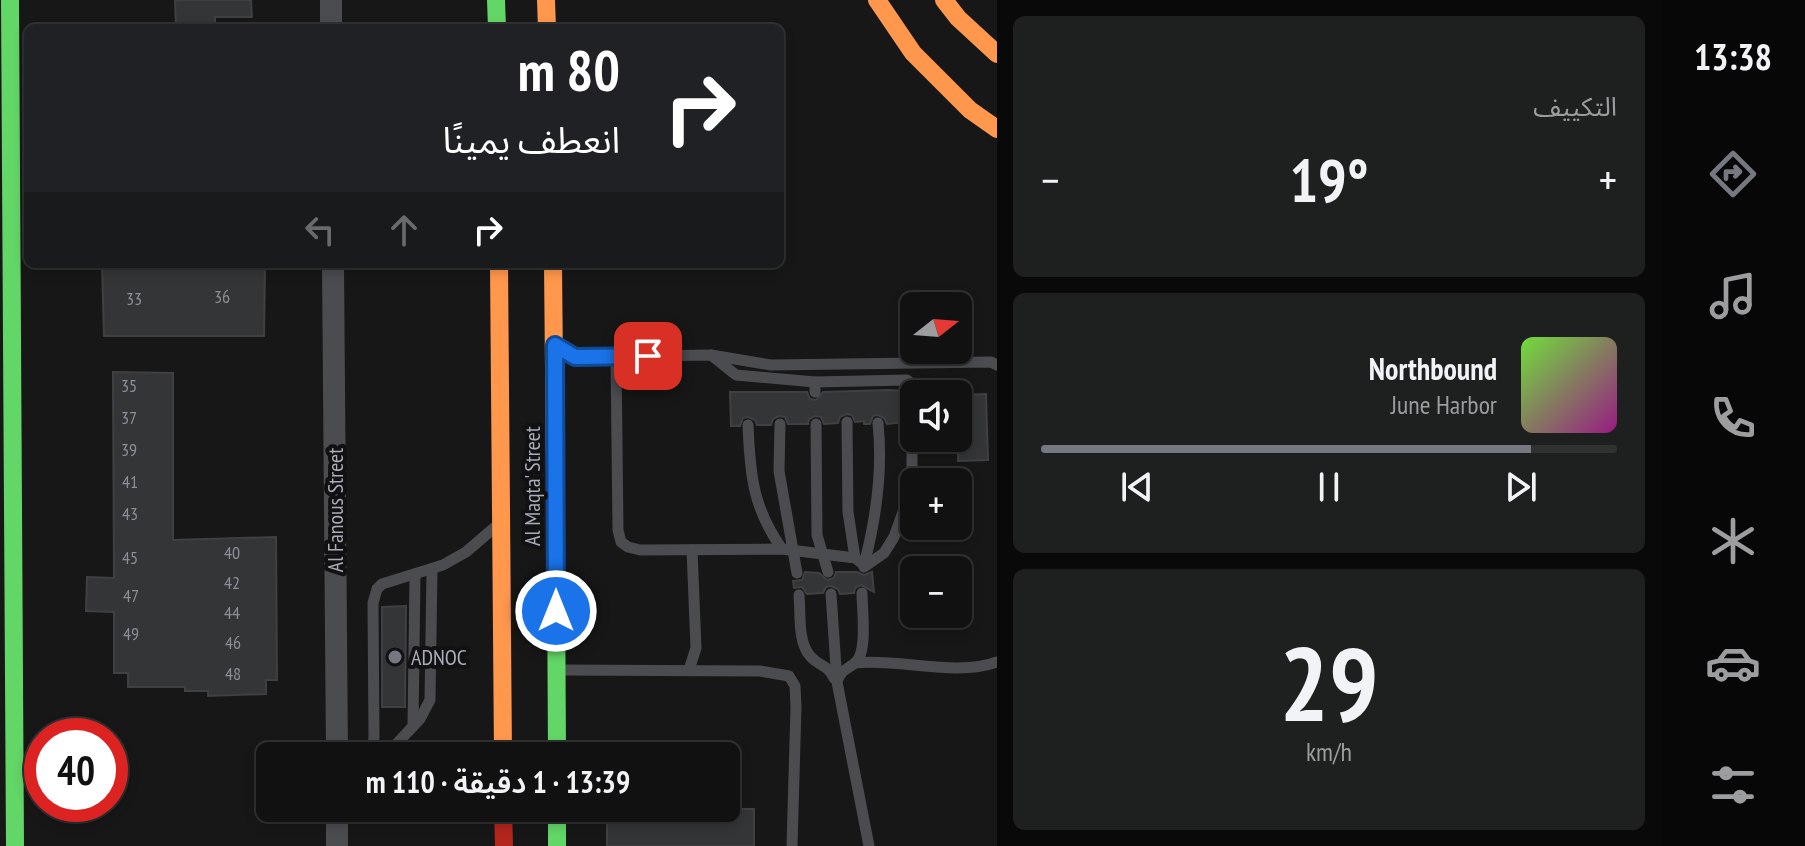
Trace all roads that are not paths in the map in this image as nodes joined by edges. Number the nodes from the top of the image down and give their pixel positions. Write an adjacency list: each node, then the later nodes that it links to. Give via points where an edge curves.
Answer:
1 (10, 0): 55 (main road)
2 (331, 0): 7 (street)
3 (496, 0): 8 (main road)
4 (546, 0): 9 (main road)
5 (877, 0): 11 (main road, via 913,53 970,110)
6 (944, 0): 10 (main road)
7 (331, 24)
8 (497, 24)
9 (547, 24)
10 (997, 54)
11 (997, 129)
12 (333, 268): 47 (street, Al Fanous Street)
13 (499, 268): 28 (main road, Al Maqta' Street)
14 (553, 268): 15 (main road, Al Maqta' Street)
15 (555, 345): 17 (lane, via 575,357); 43 (main road, Al Maqta' Street)
16 (711, 355): 17 (lane); 18 (lane, via 771,365); 19 (lane, via 736,375)
17 (616, 357): 30 (lane, via 621,542 640,550)
18 (997, 365)
19 (748, 377): 20 (lane, via 775,386); 21 (lane)
20 (900, 381)
21 (748, 392)
22 (847, 422): 33 (lane, via 848,512)
23 (878, 423): 33 (lane, via 881,459 873,523)
24 (780, 424): 31 (lane, via 779,471)
25 (816, 424): 32 (lane, via 817,535)
26 (748, 425): 29 (lane, via 751,483 768,529)
27 (912, 452): 33 (lane, via 912,487 894,537 884,553)
28 (501, 522): 34 (lane, via 466,552); 50 (main road, Al Maqta' Street)
29 (782, 549): 30 (lane); 31 (lane)
30 (692, 550): 44 (lane, via 696,648)
31 (795, 551): 32 (lane); 36 (lane)
32 (824, 554): 33 (lane); 35 (lane)
33 (860, 565)
34 (432, 570): 37 (lane); 46 (lane, via 432,689 426,710)
35 (828, 572)
36 (797, 573)
37 (415, 574): 46 (lane); 48 (lane, via 382,584 374,596)
38 (862, 593): 42 (lane, via 863,651)
39 (831, 594): 45 (lane)
40 (799, 595): 45 (lane, via 803,647 829,667)
41 (997, 662): 42 (lane)
42 (855, 663): 45 (lane)
43 (556, 670): 44 (lane); 51 (main road, Al Maqta' Street)
44 (689, 670): 59 (lane, via 760,671 789,676 795,686)
45 (837, 682): 60 (lane)
46 (413, 726): 49 (lane)
47 (337, 742)
48 (372, 742)
49 (398, 742)
50 (503, 742)
51 (557, 742)
52 (337, 822): 56 (street)
53 (503, 822): 57 (main road)
54 (557, 822): 58 (main road)
55 (15, 846)
56 (337, 846)
57 (504, 846)
58 (557, 846)
59 (792, 846)
60 (869, 846)

